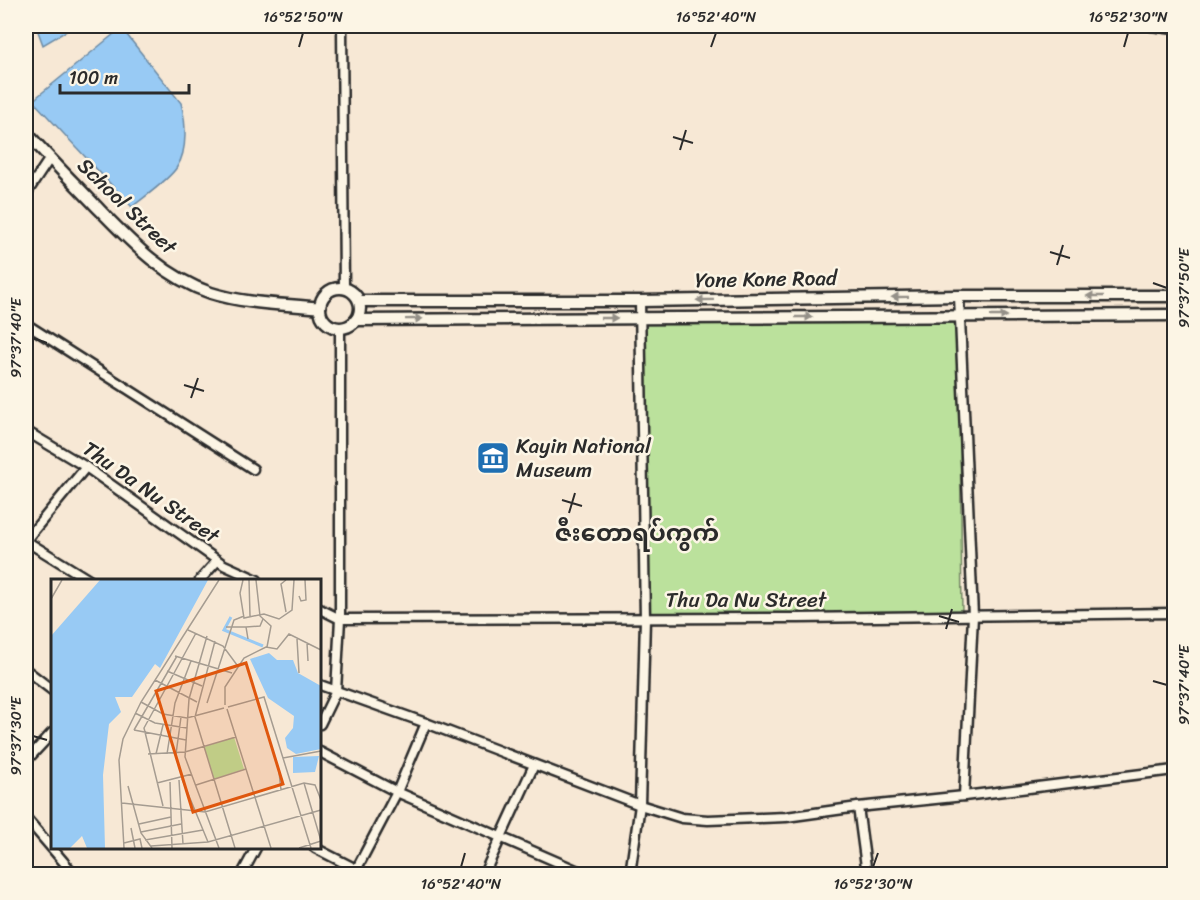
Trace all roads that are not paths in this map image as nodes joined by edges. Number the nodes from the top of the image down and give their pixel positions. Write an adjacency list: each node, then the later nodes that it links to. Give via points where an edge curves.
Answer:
1 (342, 26): 7 (street)
2 (1151, 26): 3 (street)
3 (1174, 29)
4 (26, 132): 5 (street, School Street)
5 (50, 158): 6 (street); 14 (street, School Street, via 125,236 188,284 234,299)
6 (26, 194)
7 (344, 289): 11 (street); 14 (street, via 330,291)
8 (959, 296): 9 (street, Yone Kone Road, one-way to 8); 13 (street, Yone Kone Road, one-way to 13); 17 (street)
9 (1134, 296): 10 (street, Yone Kone Road); 15 (street)
10 (1174, 296)
11 (359, 301): 12 (street, Yone Kone Road); 20 (street)
12 (491, 301): 13 (street, Yone Kone Road); 18 (street)
13 (640, 301): 19 (street)
14 (320, 308): 22 (street, via 324,320)
15 (1134, 315): 16 (street); 17 (street, one-way to 15)
16 (1174, 315)
17 (959, 316): 19 (street, one-way to 17); 33 (street)
18 (490, 318): 19 (street, one-way to 19); 20 (street, one-way to 18)
19 (639, 318): 35 (street)
20 (356, 320): 22 (street)
21 (26, 324): 25 (street)
22 (340, 328): 34 (street)
23 (26, 431): 24 (street, Thu Da Nu Street)
24 (86, 467): 26 (street); 27 (street, Thu Da Nu Street)
25 (253, 469)
26 (26, 541): 28 (street)
27 (217, 561): 29 (street); 30 (street, Thu Da Nu Street)
28 (87, 579)
29 (201, 579)
30 (255, 579)
31 (321, 610): 34 (street, Thu Da Nu Street)
32 (1174, 613): 33 (street, Thu Da Nu Street)
33 (973, 616): 35 (street, Thu Da Nu Street); 48 (street)
34 (340, 619): 35 (street, Thu Da Nu Street); 39 (street)
35 (645, 619): 49 (street)
36 (26, 670): 38 (street)
37 (321, 685): 39 (street)
38 (51, 689)
39 (336, 691): 40 (street); 41 (street)
40 (321, 722)
41 (426, 723): 45 (street); 47 (street)
42 (51, 734): 44 (street)
43 (321, 753): 47 (street)
44 (26, 761)
45 (534, 765): 49 (street); 52 (street)
46 (1174, 770): 48 (street)
47 (397, 792): 52 (street); 57 (street)
48 (964, 796): 50 (street)
49 (640, 806): 50 (street, via 682,818 708,820 786,817); 63 (street)
50 (858, 807): 64 (street)
51 (26, 818): 53 (street)
52 (501, 838): 61 (street); 62 (street)
53 (51, 847)
54 (53, 849): 58 (street)
55 (255, 849): 59 (street)
56 (317, 849): 57 (street)
57 (355, 872): 60 (street)
58 (74, 874)
59 (242, 874)
60 (366, 874)
61 (484, 874)
62 (585, 874)
63 (630, 874)
64 (867, 874)

